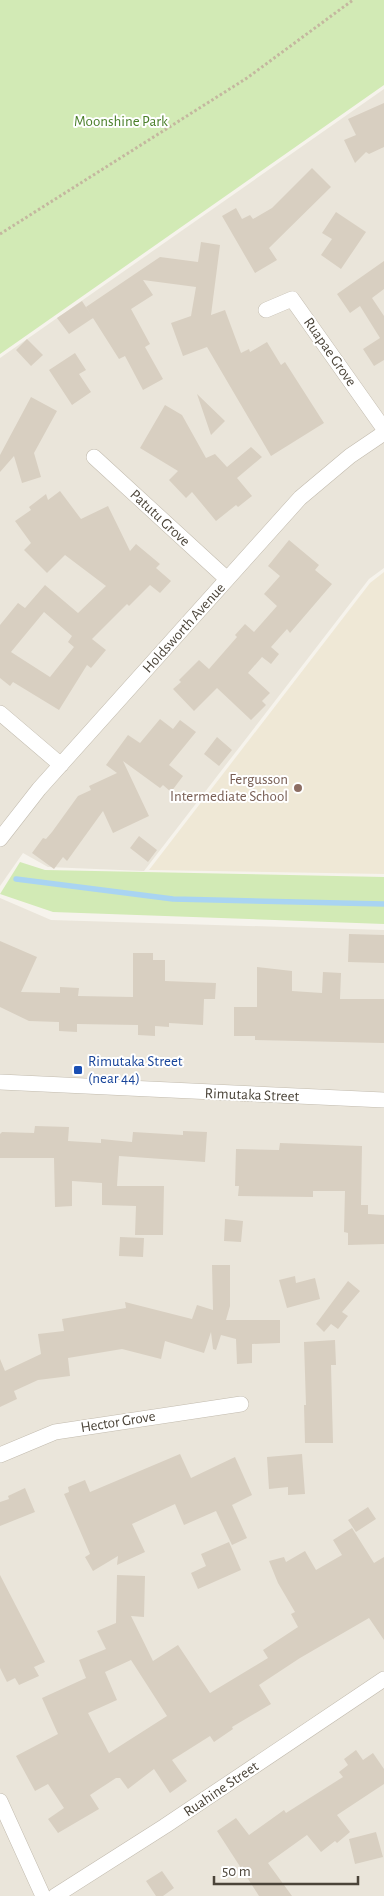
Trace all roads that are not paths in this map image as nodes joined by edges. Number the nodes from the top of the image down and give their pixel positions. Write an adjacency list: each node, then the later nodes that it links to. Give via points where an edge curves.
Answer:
1 (266, 310): 2 (street, Ruapae Grove, via 292,299)
2 (384, 429)
3 (384, 434): 5 (street, Holdsworth Avenue, via 350,456 300,498)
4 (94, 457): 5 (street, Patutu Grove)
5 (227, 579): 7 (street, Holdsworth Avenue)
6 (0, 713): 7 (street)
7 (61, 765): 8 (street, Holdsworth Avenue)
8 (0, 839)
9 (0, 1082): 10 (street, Rimutaka Street)
10 (384, 1100)
11 (241, 1404): 12 (street, Hector Grove, via 55,1432)
12 (0, 1455)
13 (384, 1679): 16 (street, Ruahine Street)
14 (0, 1801): 15 (street)
15 (43, 1896)
16 (55, 1896)

